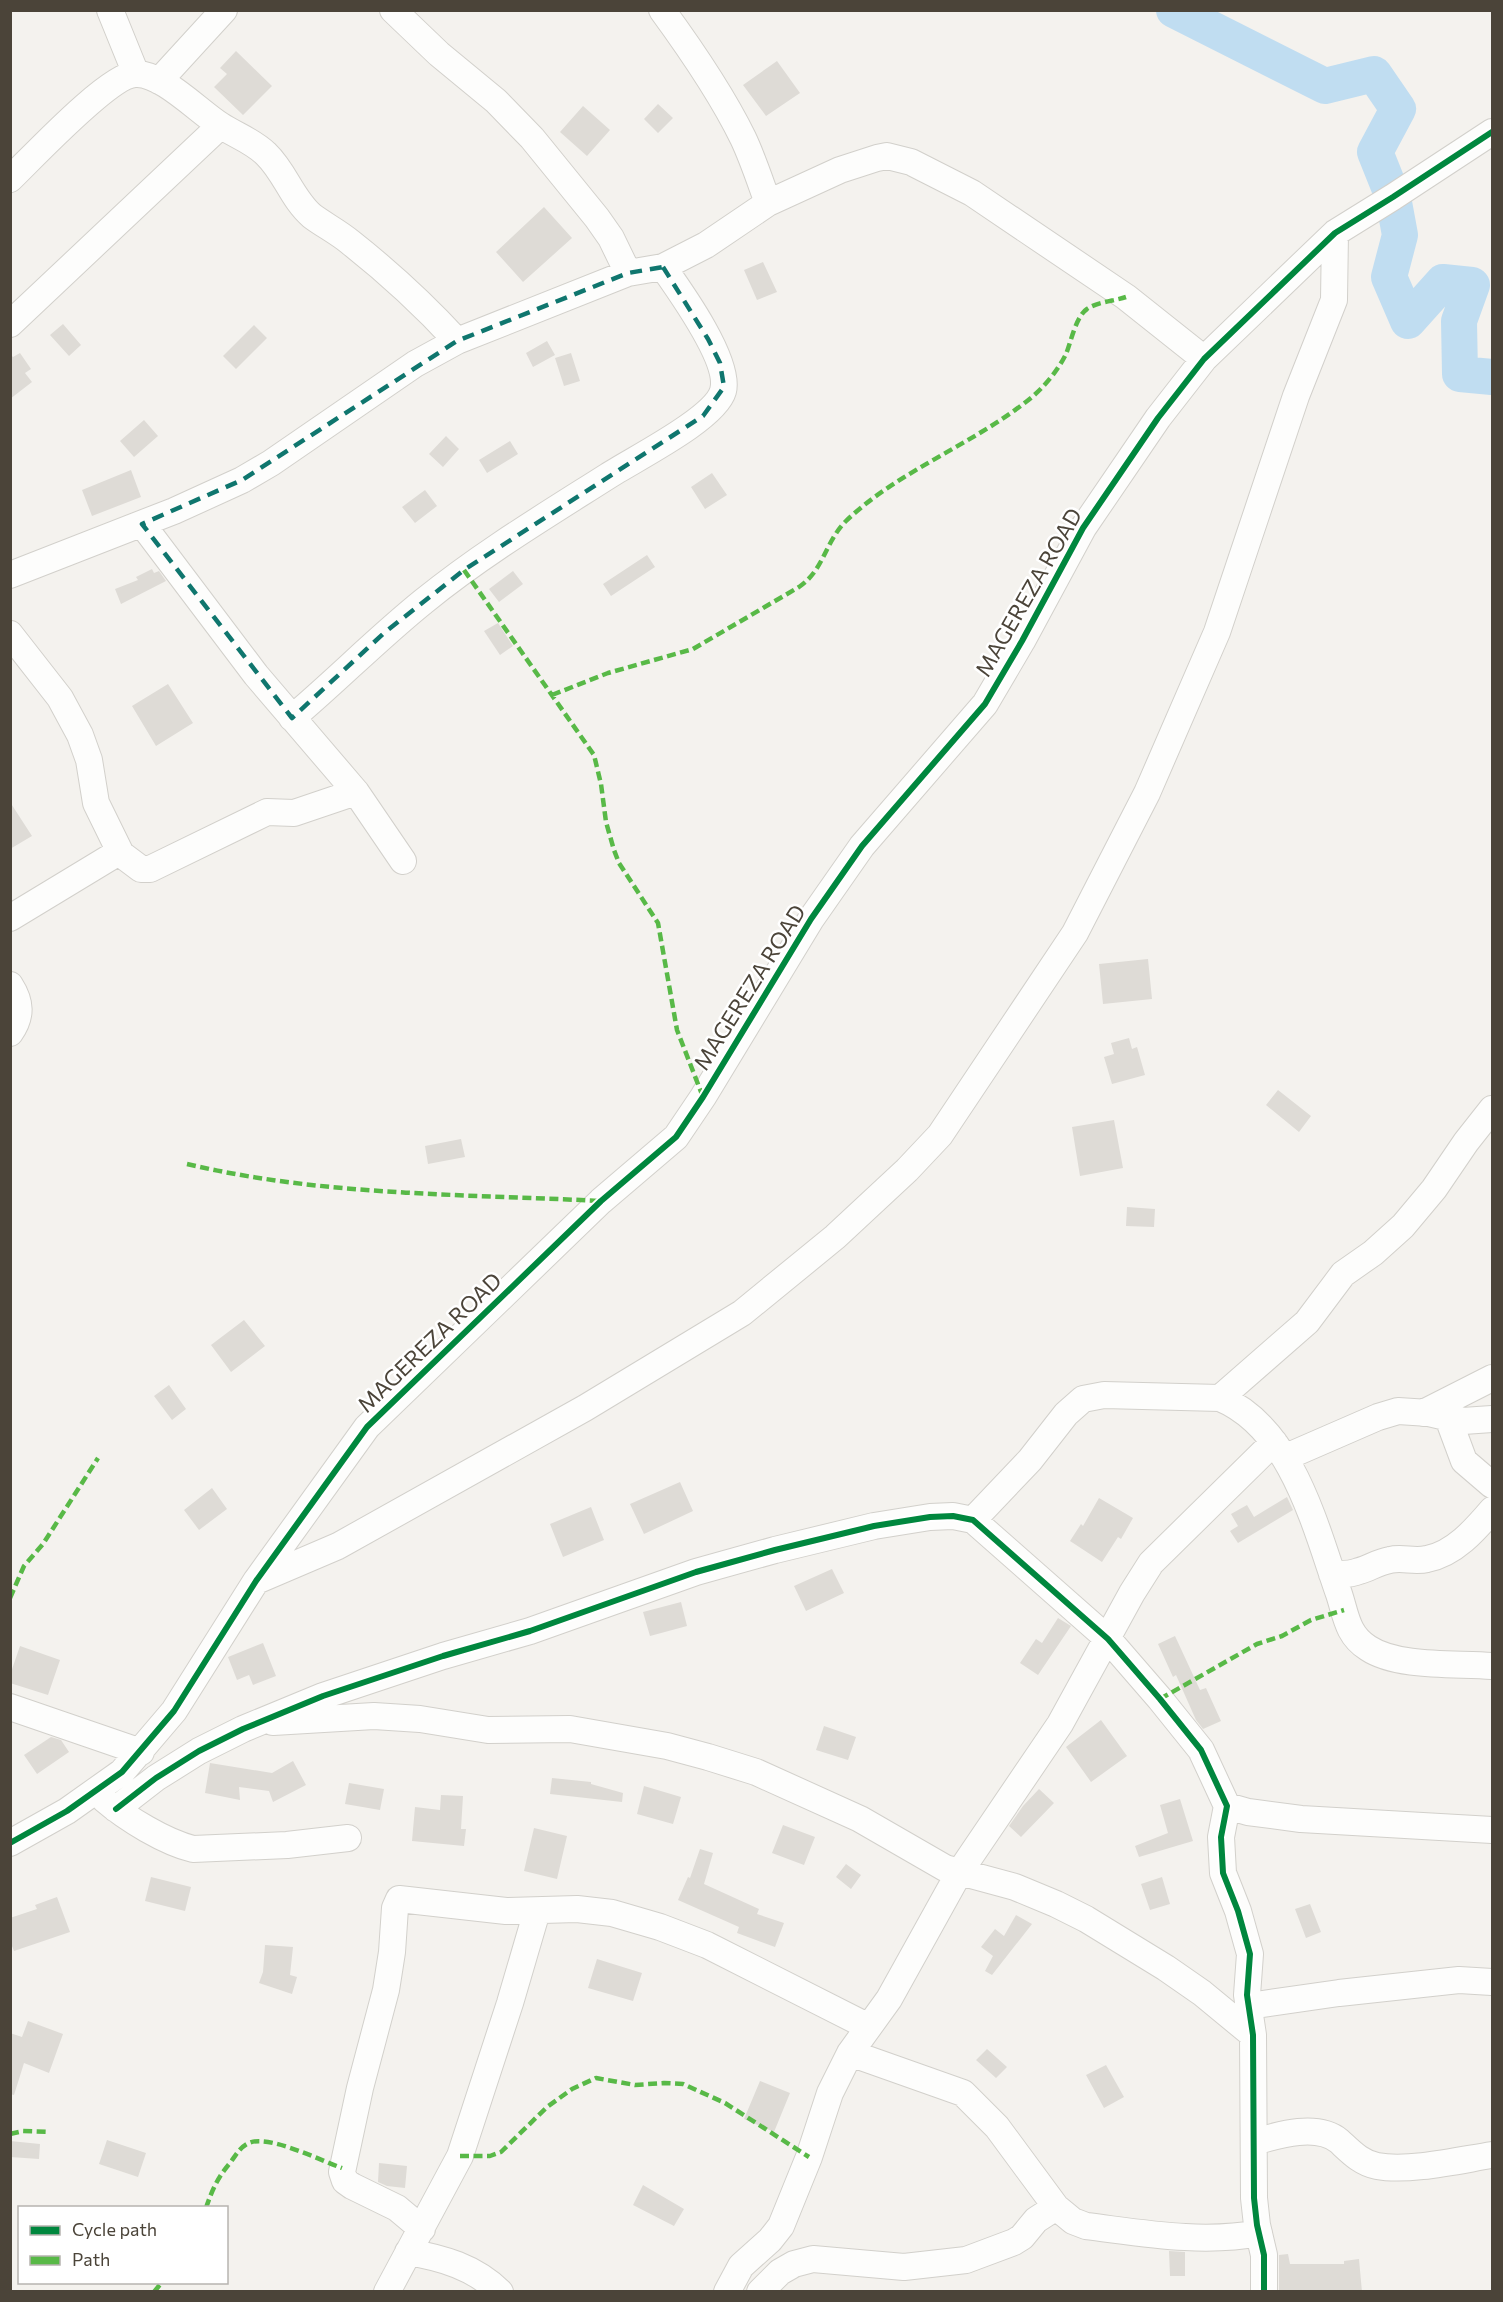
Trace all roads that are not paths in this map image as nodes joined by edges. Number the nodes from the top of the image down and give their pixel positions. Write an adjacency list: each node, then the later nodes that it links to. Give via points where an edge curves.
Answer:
1 (110, 10): 5 (street)
2 (224, 10): 5 (street)
3 (393, 10): 12 (street, via 480,86 532,138 597,218)
4 (662, 10): 9 (street, via 733,118)
5 (148, 77): 6 (street); 8 (street, via 118,81 99,94)
6 (220, 126): 13 (street); 14 (street, via 265,152 303,207 387,274)
7 (1492, 132): 10 (street, MAGEREZA ROAD)
8 (10, 179)
9 (768, 203): 11 (street, via 706,245); 15 (street, via 869,159 887,156 911,162 972,193 1126,297)
10 (1335, 233): 15 (street, MAGEREZA ROAD); 37 (street, via 1334,300 1296,396 1217,632 1146,793 1075,933 940,1135 835,1237 742,1313 585,1408 338,1546)
11 (663, 267): 12 (street); 19 (street, via 720,363 724,387 715,406 464,570 384,633)
12 (628, 273): 14 (street)
13 (10, 324)
14 (457, 341): 16 (street, via 406,370 242,480)
15 (1204, 359): 37 (street, MAGEREZA ROAD, via 1158,418 1083,528 985,704 862,846 811,920 676,1137 601,1200 367,1426)
16 (142, 524): 17 (street); 19 (street)
17 (10, 575)
18 (10, 634): 21 (street, via 60,699 80,735 89,760 96,803)
19 (292, 718): 20 (street)
20 (356, 792): 21 (street, via 294,813 260,814 150,868 141,869); 22 (street)
21 (121, 854): 23 (street)
22 (403, 861)
23 (10, 918)
24 (10, 985): 25 (street, via 20,1005)
25 (10, 1033)
26 (1492, 1109): 28 (street, via 1403,1226 1343,1274 1307,1322)
27 (1492, 1378): 29 (street)
28 (1220, 1398): 32 (street, via 1238,1405 1252,1417); 35 (street, via 1104,1395 1083,1399)
29 (1423, 1413): 30 (street); 32 (street, via 1398,1411)
30 (1448, 1418): 31 (street); 33 (street, via 1464,1461)
31 (1492, 1419)
32 (1280, 1450): 36 (street); 38 (street, via 1151,1563)
33 (1492, 1485)
34 (1492, 1510): 36 (street, via 1464,1539 1439,1555 1391,1559 1358,1572)
35 (973, 1520): 38 (street); 41 (street, via 930,1517 874,1526 696,1572 530,1631 323,1696)
36 (1332, 1574): 39 (street, via 1347,1625 1369,1649 1420,1662)
37 (256, 1581): 42 (street, MAGEREZA ROAD, via 174,1711)
38 (1108, 1639): 44 (street, via 1201,1750); 49 (street, via 1060,1724)
39 (1492, 1666)
40 (10, 1707): 42 (street)
41 (264, 1722): 45 (street, via 199,1751); 49 (street, via 374,1716 488,1730 570,1729 668,1746 756,1772 860,1819)
42 (141, 1752): 43 (street, MAGEREZA ROAD)
43 (96, 1791): 45 (street); 48 (street, MAGEREZA ROAD)
44 (1227, 1806): 46 (street, via 1301,1819); 52 (street, via 1221,1837 1222,1865 1250,1954)
45 (116, 1809): 47 (street, via 193,1849)
46 (1492, 1830)
47 (348, 1838)
48 (10, 1843)
49 (959, 1873): 53 (street, via 889,1999); 54 (street, via 1015,1887 1086,1919 1193,1987)
50 (537, 1911): 53 (street, via 595,1910 685,1936); 59 (street, via 470,2132); 59 (street, via 459,1908 403,1899 396,1902 386,1990 342,2172 352,2186 397,2208)
51 (1492, 1982): 52 (street, via 1459,1980)
52 (1249, 2006): 54 (street)
53 (867, 2026): 55 (street)
54 (1253, 2035): 56 (street)
55 (850, 2053): 58 (street, via 963,2093 997,2127); 64 (street, via 833,2086 781,2226 741,2266)
56 (1254, 2142): 57 (street, via 1280,2135 1323,2133 1359,2159 1393,2168); 60 (street, via 1254,2198)
57 (1492, 2155)
58 (1056, 2207): 60 (street, via 1086,2226 1205,2238); 65 (street, via 1014,2242 966,2260 904,2267 813,2259 780,2272)
59 (422, 2229): 61 (street)
60 (1259, 2233): 66 (street, via 1264,2255)
61 (408, 2252): 62 (street); 63 (street, via 472,2270)
62 (387, 2292)
63 (500, 2292)
64 (727, 2292)
65 (760, 2292)
66 (1264, 2292)

